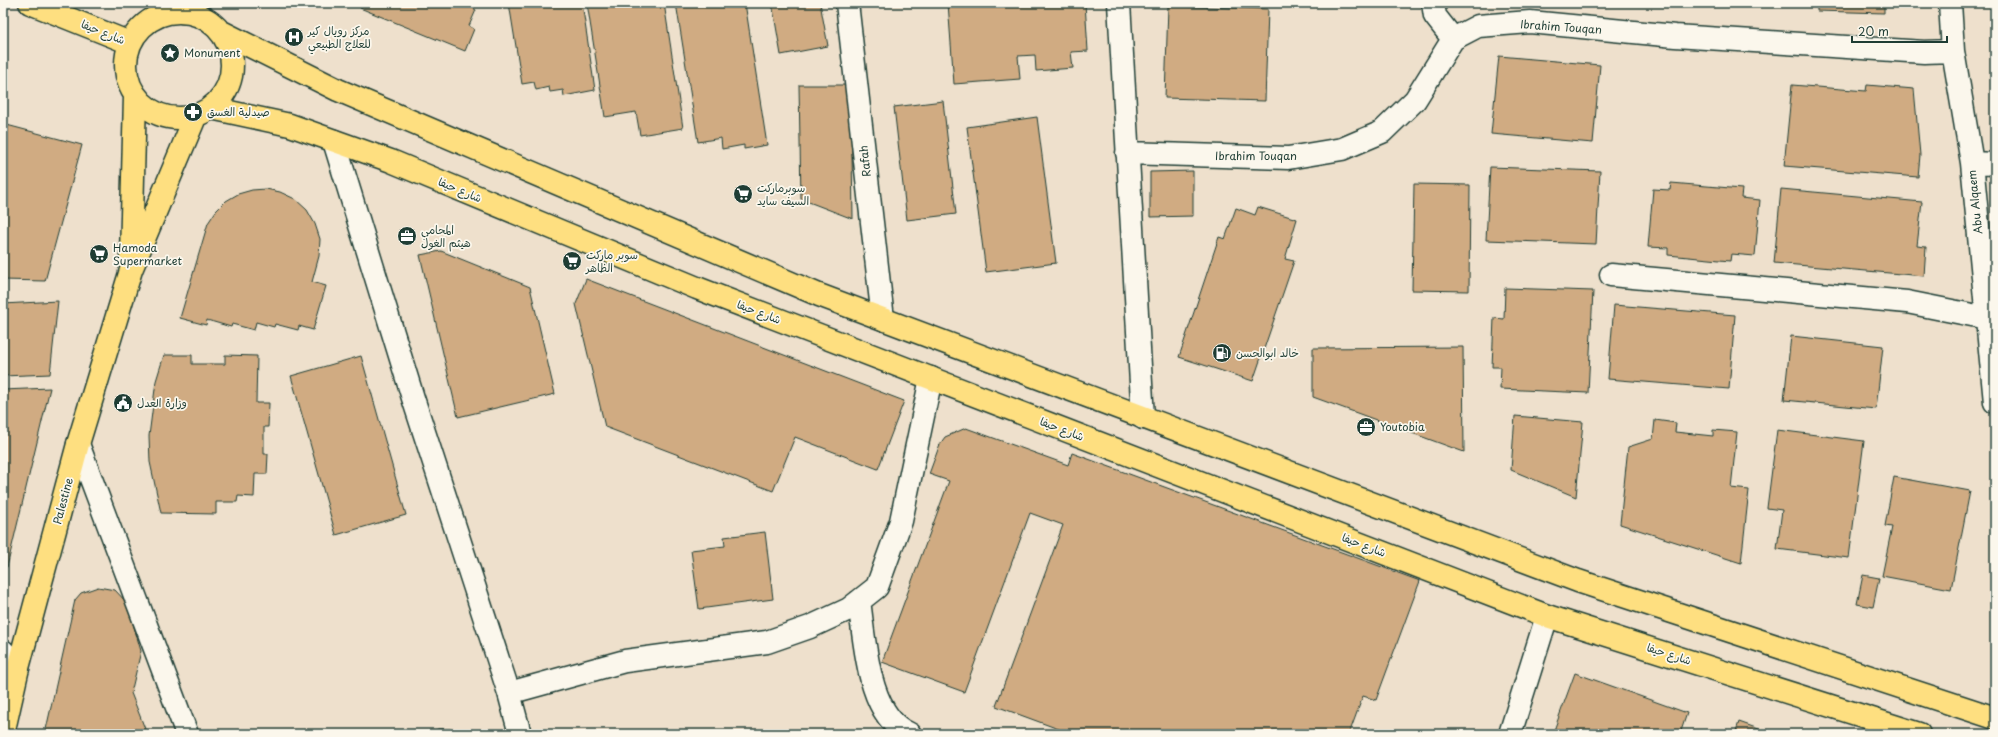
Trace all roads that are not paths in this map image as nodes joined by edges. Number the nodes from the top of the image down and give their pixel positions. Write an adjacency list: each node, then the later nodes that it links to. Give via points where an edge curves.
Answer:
1 (30, 3): 9 (main road, شارع حيفا)
2 (847, 3): 20 (street, Rafah)
3 (1119, 3): 14 (street)
4 (1433, 3): 8 (street, via 1435,16)
5 (1950, 3): 10 (street, Abu Alqaem)
6 (182, 7): 7 (main road, via 208,20); 9 (main road, via 155,17 140,28)
7 (222, 32): 12 (main road, via 230,48 233,64 230,81 223,95); 20 (main road, via 338,90 819,295)
8 (1453, 39): 10 (street, Ibrahim Touqan, via 1478,26 1530,22 1675,36 1924,52); 14 (street, Ibrahim Touqan, via 1415,100 1382,132 1342,149 1288,158)
9 (130, 43): 11 (main road, via 126,67)
10 (1953, 51): 15 (street, Abu Alqaem)
11 (135, 96): 12 (main road, via 148,108 163,116 180,118); 17 (main road)
12 (203, 111): 13 (main road, شارع حيفا, via 290,125); 17 (main road)
13 (334, 141): 21 (main road, شارع حيفا, via 391,161 697,288); 29 (street)
14 (1127, 153): 23 (street)
15 (1972, 163): 16 (street); 19 (street, Abu Alqaem)
16 (1995, 164)
17 (131, 270): 24 (main road, Palestine)
18 (1611, 275): 19 (street, via 1907,302)
19 (1987, 318): 22 (street, Abu Alqaem)
20 (882, 319): 23 (main road)
21 (931, 378): 25 (street, via 901,521 877,587); 26 (main road, شارع حيفا)
22 (1995, 402)
23 (1143, 418): 30 (main road, via 1578,581)
24 (78, 444): 28 (main road, Palestine); 32 (street)
25 (859, 601): 29 (street, via 849,609 810,627 767,642 625,661); 34 (street, via 872,680 882,708 901,730)
26 (1547, 616): 35 (street); 36 (main road, شارع حيفا)
27 (3, 651): 28 (street)
28 (18, 668): 31 (main road, Palestine)
29 (509, 693): 33 (street)
30 (1995, 718)
31 (5, 732)
32 (187, 734)
33 (520, 734)
34 (910, 734)
35 (1510, 734)
36 (1919, 734)

